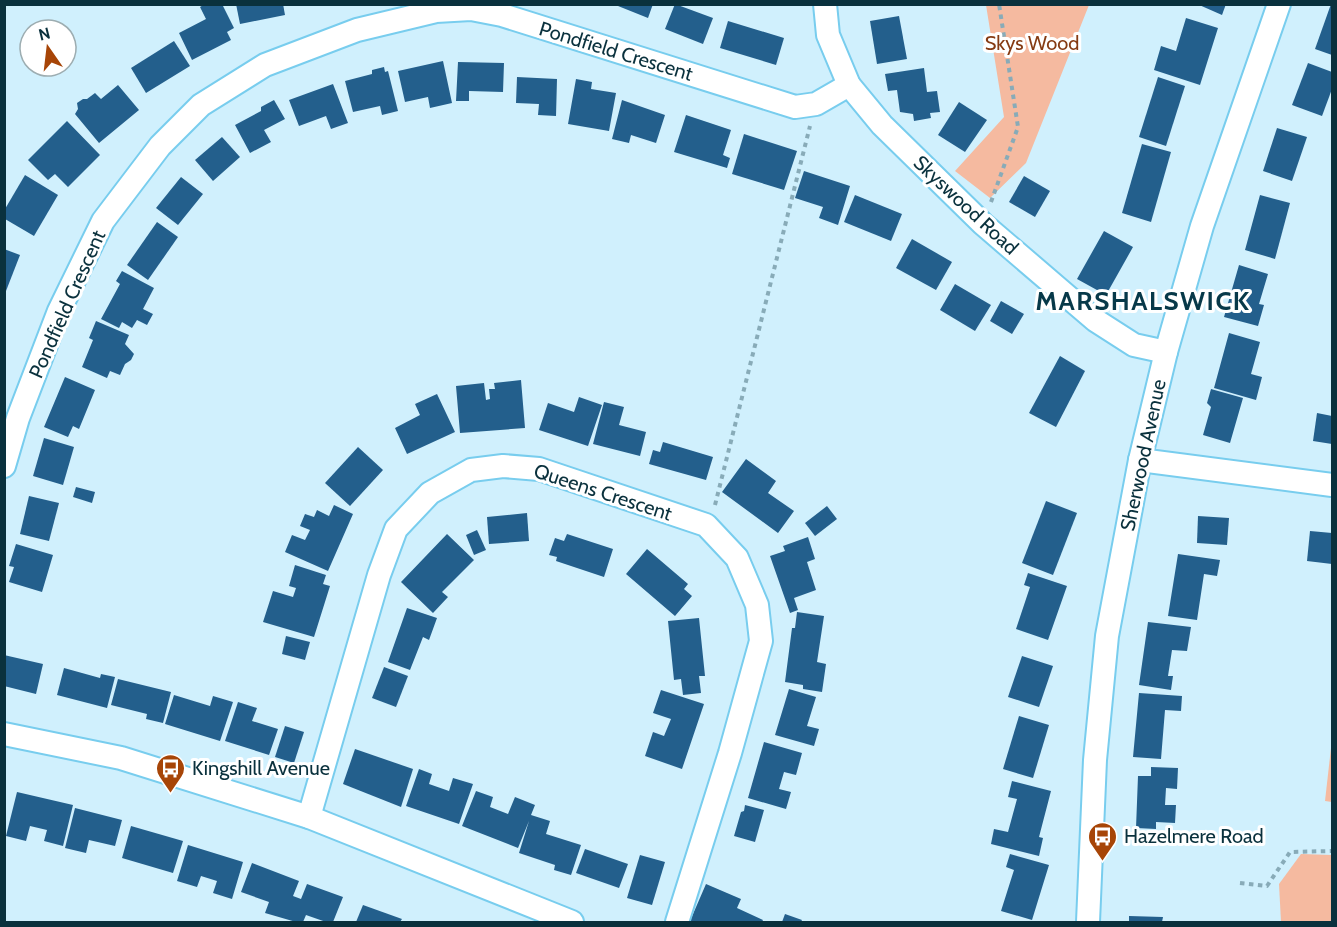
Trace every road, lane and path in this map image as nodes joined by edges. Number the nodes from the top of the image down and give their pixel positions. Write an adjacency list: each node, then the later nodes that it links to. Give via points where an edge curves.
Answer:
1 (825, 4): 5 (street, Skyswood Road, via 828,35)
2 (999, 4): 7 (path, via 1018,127)
3 (1279, 4): 8 (street, Sherwood Avenue, via 1202,226)
4 (436, 8): 6 (street, Pondfield Crescent, via 502,15 795,107); 10 (street, Pondfield Crescent, via 357,30 265,65 201,105 160,146 103,221 59,311)
5 (849, 85): 6 (street, Pondfield Crescent); 7 (street, Skyswood Road, via 882,125)
6 (816, 104): 12 (path, via 718,498)
7 (983, 224): 8 (street, Skyswood Road, via 1095,320 1134,345)
8 (1166, 352): 9 (street, Sherwood Avenue)
9 (1140, 460): 11 (street); 19 (street, Sherwood Avenue, via 1107,636 1095,760)
10 (4, 466)
11 (1332, 484)
12 (706, 525): 14 (street, Queens Crescent, via 539,469 504,465 471,470 430,492 396,529); 18 (street, Queens Crescent, via 737,558 757,605 760,641)
13 (4, 734): 14 (street, via 121,758)
14 (309, 817): 17 (street)
15 (1332, 851): 16 (path, via 1290,852 1267,886)
16 (1240, 883)
17 (572, 922)
18 (677, 922)
19 (1088, 922)

